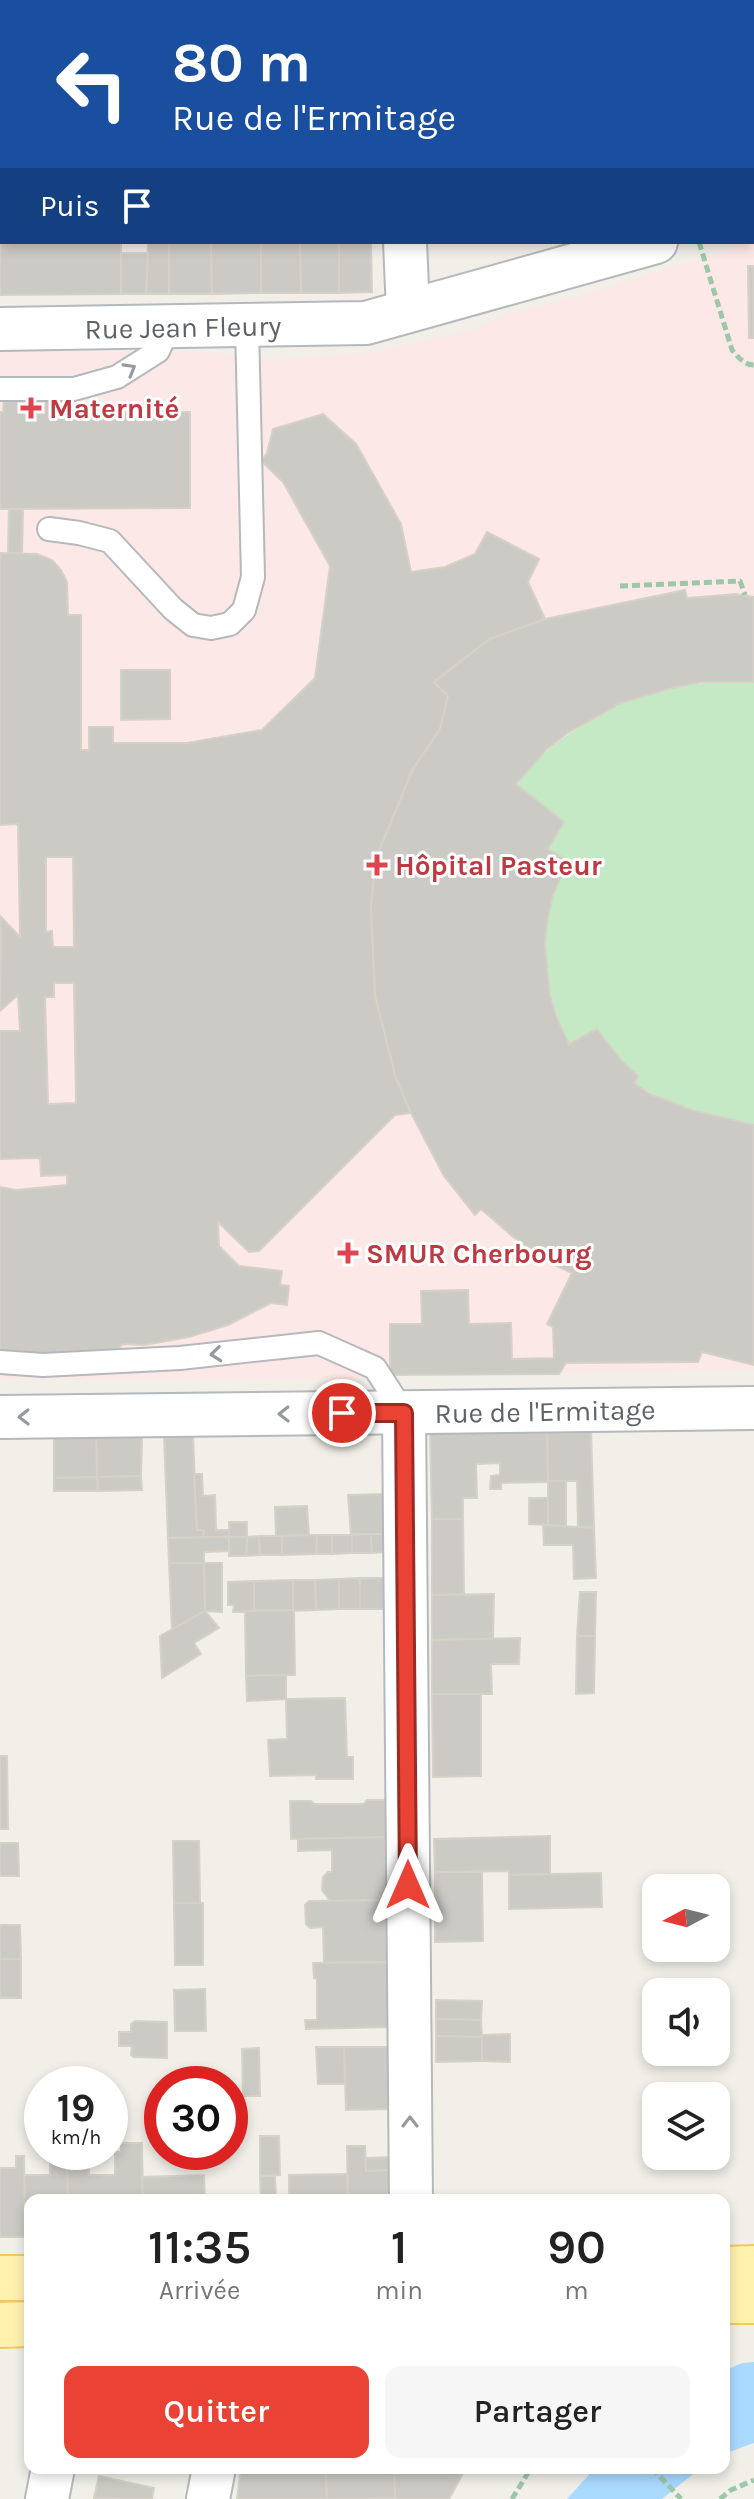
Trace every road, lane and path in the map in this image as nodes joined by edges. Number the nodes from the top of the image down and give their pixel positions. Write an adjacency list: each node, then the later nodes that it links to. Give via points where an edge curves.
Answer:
1 (405, 244): 4 (street)
2 (649, 244): 4 (street, Rue Jean Fleury)
3 (700, 244): 8 (path, via 732,350)
4 (408, 311): 5 (street, Rue Jean Fleury, via 366,323)
5 (247, 326): 6 (street, Rue Jean Fleury); 10 (lane, via 253,577 244,610 230,624 193,625 110,541)
6 (169, 327): 7 (street, Rue Jean Fleury); 9 (lane, one-way to 6, via 74,389 117,377 158,351)
7 (0, 329)
8 (754, 365)
9 (0, 389)
10 (49, 529)
11 (620, 586): 12 (path, via 740,581)
12 (745, 595)
13 (0, 1362): 15 (lane, one-way to 13, via 375,1368 319,1343 180,1358)
14 (754, 1408): 15 (street, Rue de l'Ermitage)
15 (404, 1413): 16 (street, Rue de l'Ermitage, one-way to 16); 17 (street, one-way to 15)
16 (0, 1417)
17 (411, 2194)
18 (754, 2268): 19 (main road)
19 (730, 2269)
20 (0, 2278): 21 (main road)
21 (24, 2278)
22 (24, 2298): 23 (lane)
23 (0, 2299)
24 (730, 2301): 25 (main road)
25 (754, 2301)
26 (24, 2324): 27 (main road)
27 (0, 2325)
28 (52, 2474): 33 (street)
29 (213, 2474): 34 (street)
30 (527, 2474): 35 (path)
31 (658, 2474): 36 (path)
32 (754, 2480): 37 (path)
33 (47, 2499)
34 (208, 2499)
35 (512, 2499)
36 (681, 2499)
37 (720, 2499)

